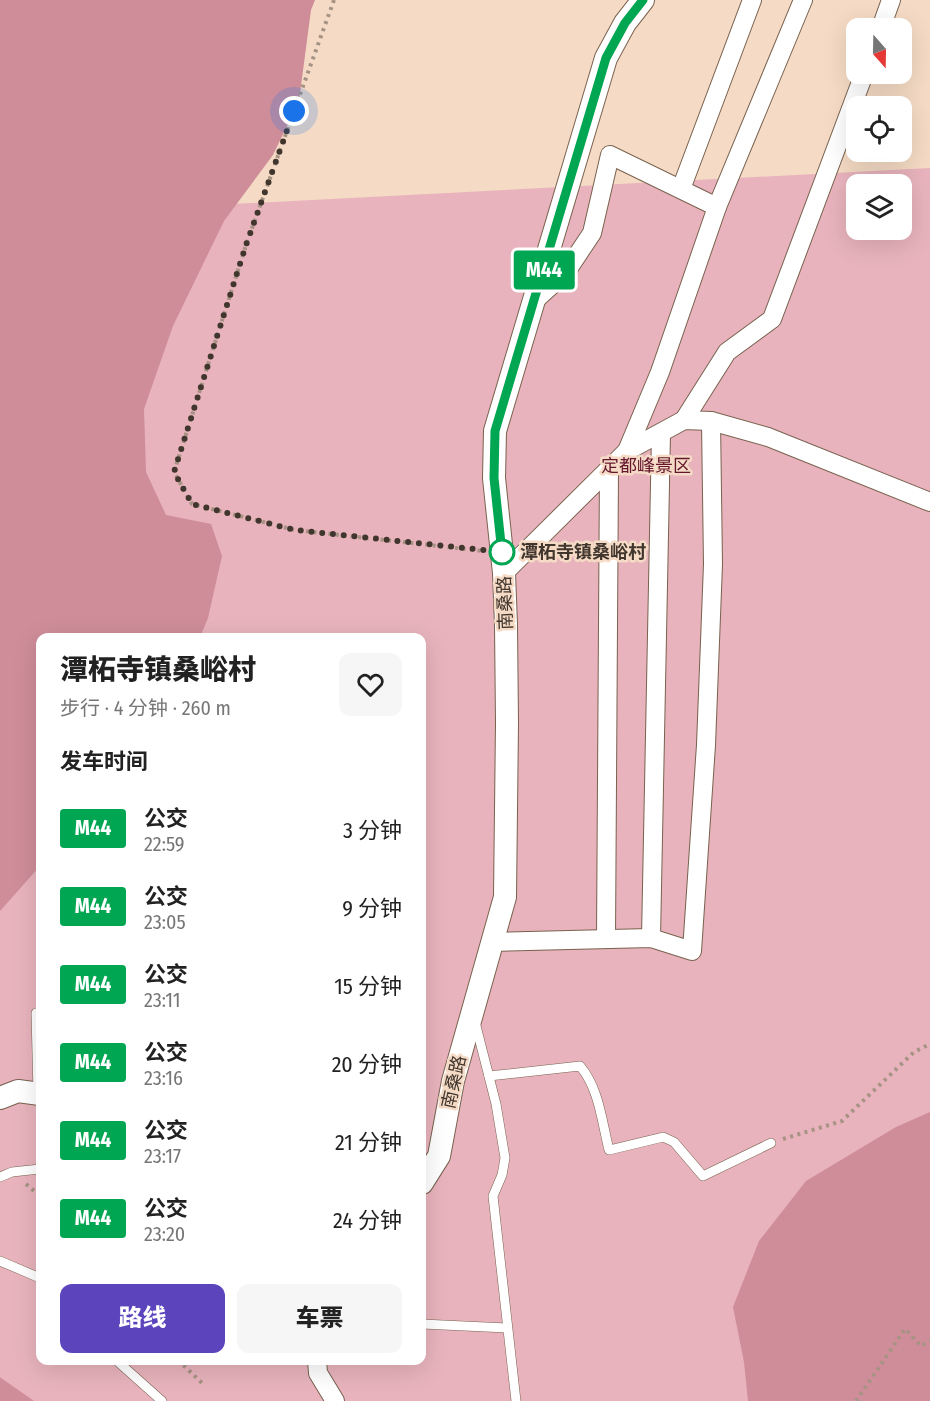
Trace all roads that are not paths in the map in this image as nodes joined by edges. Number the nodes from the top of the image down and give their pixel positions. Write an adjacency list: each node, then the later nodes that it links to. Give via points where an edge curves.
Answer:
1 (643, 0): 9 (street, 南桑路, via 606,58)
2 (752, 0): 7 (street)
3 (803, 0): 8 (street)
4 (891, 0): 5 (street)
5 (885, 18)
6 (860, 84): 10 (street, via 772,319 727,352)
7 (681, 189): 8 (street); 9 (street, via 610,155 592,233 566,272)
8 (717, 207): 13 (street, via 660,372)
9 (535, 300): 16 (street, 南桑路, via 495,431 494,478)
10 (684, 420): 11 (street); 12 (street)
11 (711, 421): 15 (street, via 768,437); 18 (street, via 712,587 692,951)
12 (661, 433): 13 (street); 18 (street)
13 (627, 451): 14 (street)
14 (609, 469): 16 (street); 17 (street)
15 (930, 502)
16 (503, 563): 19 (street, 南桑路, via 507,723 505,897)
17 (606, 938): 18 (street); 19 (street)
18 (651, 938)
19 (491, 942): 20 (street, 南桑路)
20 (472, 1011): 21 (lane); 27 (street, 南桑路, via 439,1156)
21 (489, 1076): 24 (lane, via 580,1066 594,1089 609,1150 663,1137 674,1142 703,1176); 31 (lane, via 505,1158 493,1196)
22 (36, 1094): 23 (street, via 18,1091)
23 (0, 1098)
24 (771, 1143)
25 (36, 1169): 26 (lane)
26 (0, 1177)
27 (426, 1177)
28 (0, 1261): 29 (lane)
29 (36, 1276)
30 (426, 1324): 31 (lane)
31 (507, 1328): 36 (lane)
32 (122, 1365): 34 (lane)
33 (317, 1365): 35 (street)
34 (162, 1401)
35 (335, 1401)
36 (516, 1401)

